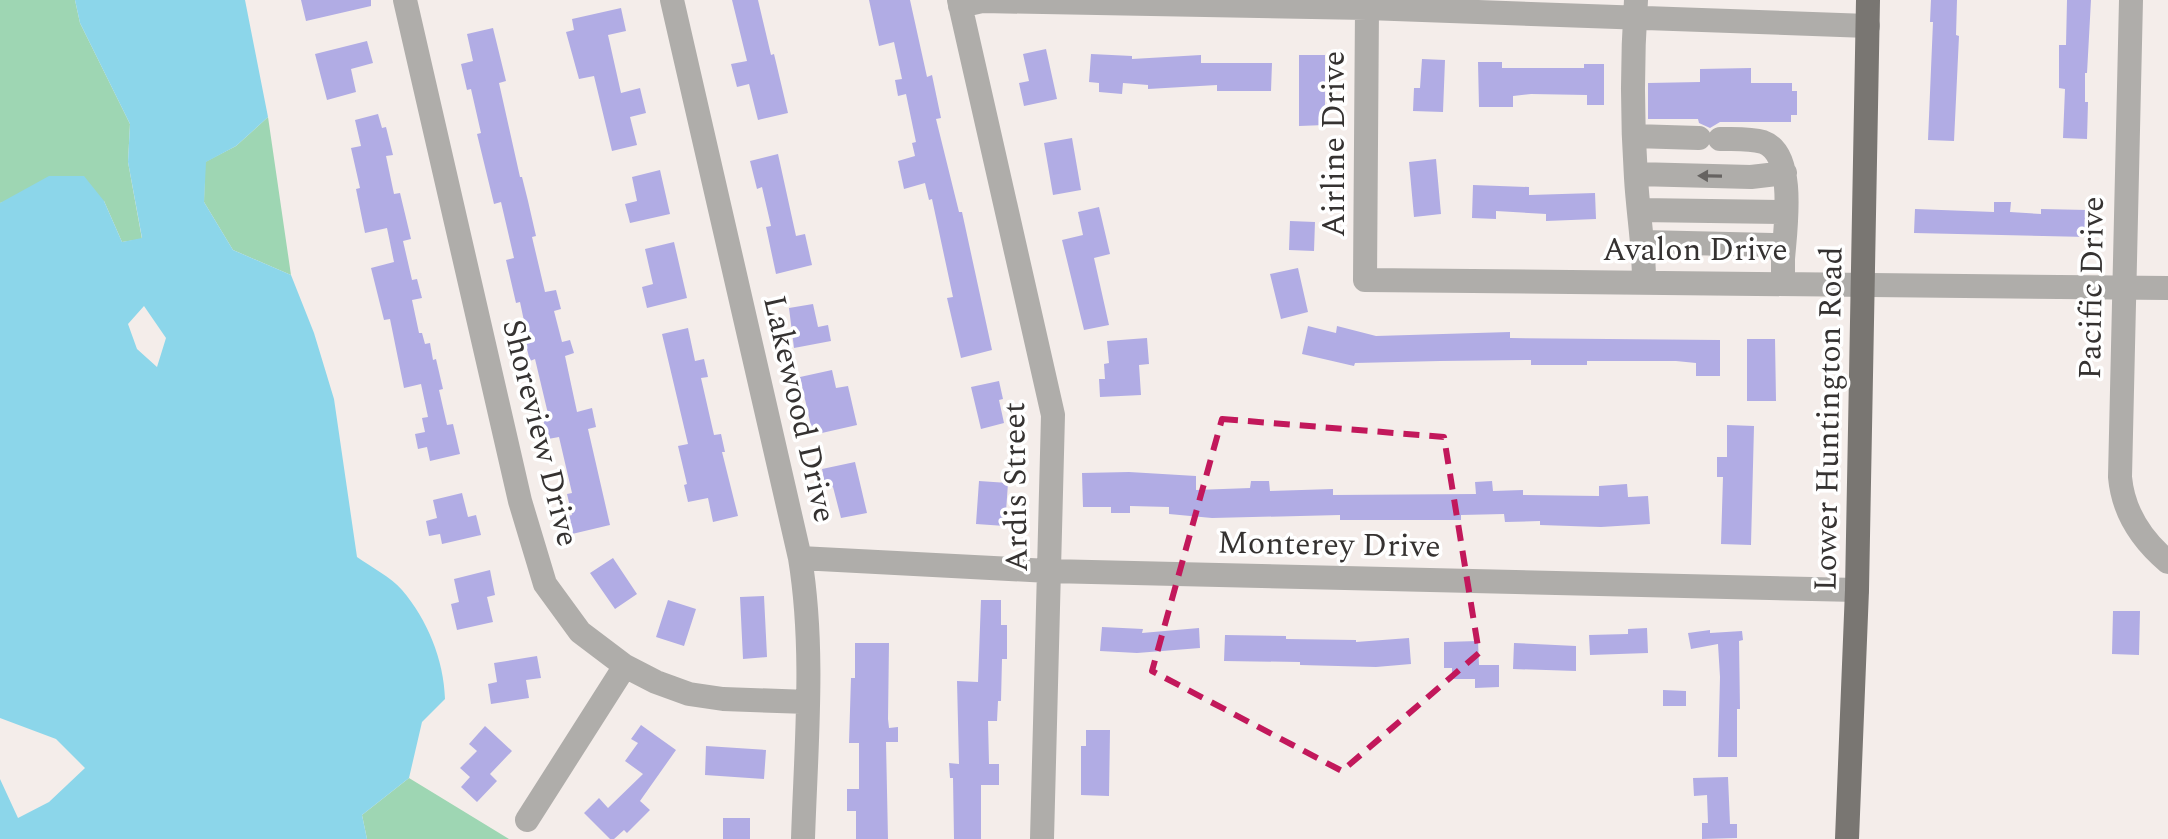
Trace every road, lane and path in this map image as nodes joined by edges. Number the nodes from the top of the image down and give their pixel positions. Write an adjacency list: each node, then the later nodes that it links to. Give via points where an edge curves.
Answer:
1 (405, 0): 25 (street, Shoreview Drive, via 520,501 545,584 580,632)
2 (672, 0): 21 (street, Lakewood Drive)
3 (1868, 0): 8 (main road, Lower Huntington Road)
4 (2131, 0): 19 (street, Pacific Drive)
5 (960, 3): 6 (street); 23 (street, Ardis Street, via 1053,415)
6 (1367, 8): 7 (street); 16 (street, Airline Drive)
7 (1635, 8): 8 (street); 9 (street)
8 (1868, 26): 18 (main road, Lower Huntington Road)
9 (1634, 136): 10 (street, via 1764,142 1773,148); 11 (street)
10 (1785, 173): 11 (street, one-way to 11); 13 (street)
11 (1636, 174): 12 (street)
12 (1640, 210): 13 (street); 14 (street)
13 (1786, 212): 15 (street)
14 (1644, 242): 15 (street, via 1772,245 1780,249); 17 (street)
15 (1783, 270): 17 (street, Avalon Drive); 18 (street, Avalon Drive)
16 (1365, 280): 17 (street, Avalon Drive)
17 (1644, 281)
18 (1865, 284): 19 (street, Avalon Drive); 24 (main road, Lower Huntington Road)
19 (2124, 287): 20 (street, Avalon Drive); 22 (street, Pacific Drive, via 2121,494 2147,540)
20 (2168, 288)
21 (800, 558): 23 (street, Monterey Drive); 26 (street, Lakewood Drive, via 807,601)
22 (2168, 562)
23 (1049, 571): 24 (street, Monterey Drive); 29 (street, Ardis Street)
24 (1857, 590): 30 (main road, Lower Huntington Road)
25 (625, 666): 26 (street, Shoreview Drive, via 689,694); 27 (street)
26 (808, 702): 28 (street, Lakewood Drive)
27 (527, 820)
28 (803, 839)
29 (1042, 839)
30 (1847, 839)

